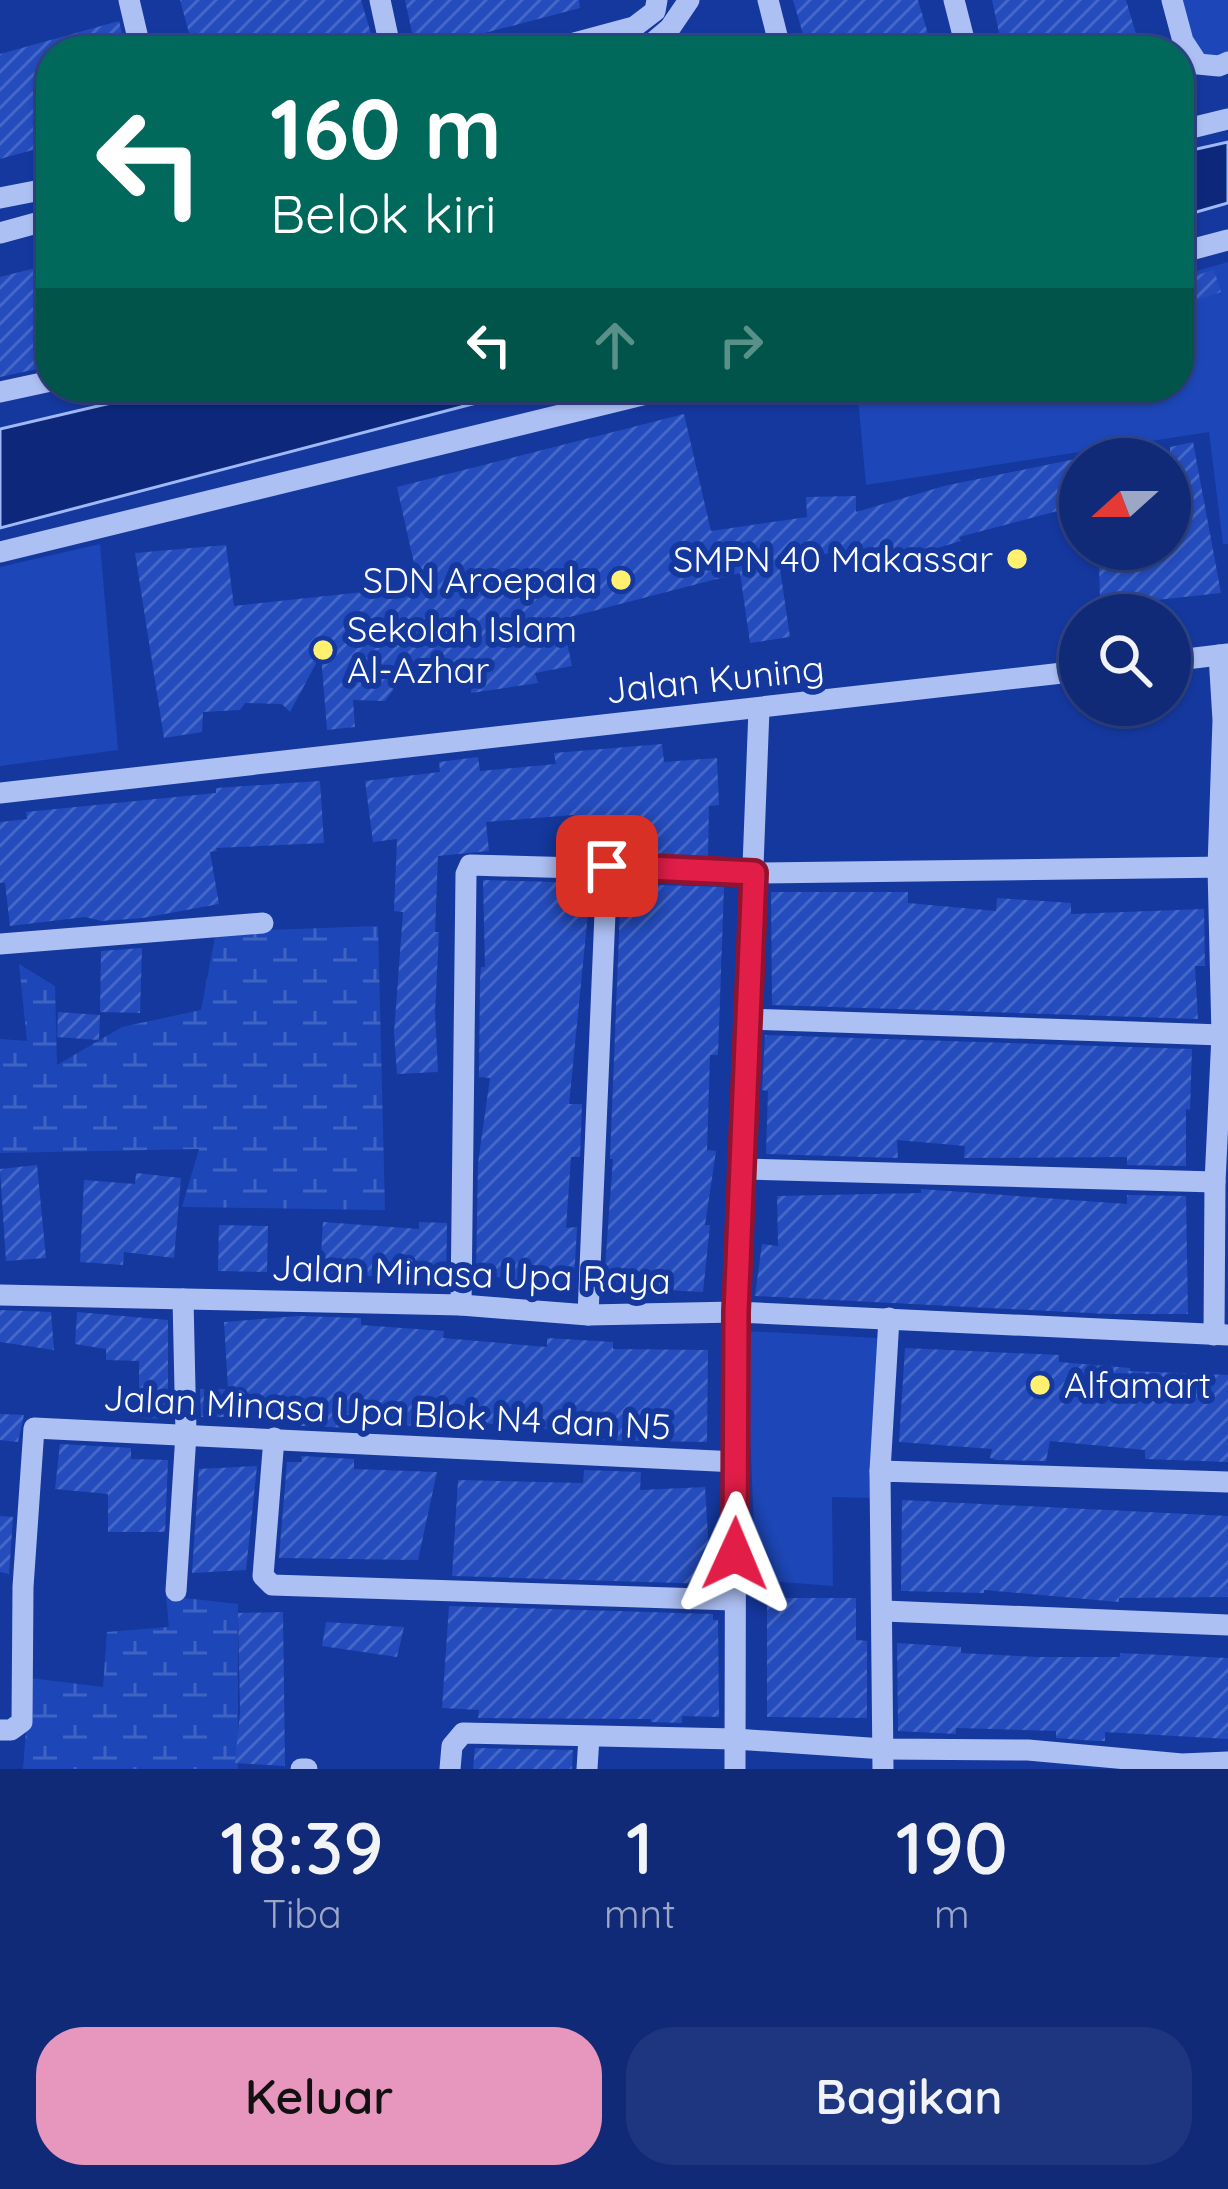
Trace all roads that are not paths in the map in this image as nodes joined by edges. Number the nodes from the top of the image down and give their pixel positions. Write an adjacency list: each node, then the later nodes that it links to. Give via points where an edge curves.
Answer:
1 (129, 0): 9 (street)
2 (380, 0): 10 (street)
3 (657, 0): 8 (street)
4 (689, 0): 13 (street)
5 (768, 0): 14 (street)
6 (953, 0): 15 (street)
7 (1172, 0): 16 (street)
8 (634, 27): 11 (street); 12 (street)
9 (138, 36)
10 (388, 36)
11 (601, 36)
12 (636, 36)
13 (660, 36)
14 (777, 36)
15 (963, 36)
16 (1182, 36)
17 (1194, 58): 18 (street)
18 (1228, 62)
19 (1228, 119): 20 (street)
20 (1194, 127)
21 (36, 191): 22 (street)
22 (0, 198)
23 (36, 223): 24 (street)
24 (0, 232)
25 (1228, 240): 26 (street)
26 (1194, 249)
27 (36, 385): 28 (street)
28 (0, 392)
29 (613, 402): 30 (street)
30 (0, 552)
31 (1224, 655): 32 (street); 35 (street)
32 (1191, 659)
33 (1059, 673): 34 (street, Jalan Kuning)
34 (759, 709): 36 (street, Jalan Kuning); 39 (street)
35 (1225, 721): 38 (street)
36 (0, 793)
37 (607, 866): 39 (street); 48 (street, via 466,868); 50 (street)
38 (1223, 867): 39 (street); 43 (street)
39 (754, 873): 42 (street)
40 (263, 923): 41 (street)
41 (0, 944)
42 (747, 1019): 43 (street); 44 (street)
43 (1222, 1036): 45 (street)
44 (742, 1169): 45 (street); 49 (street)
45 (1215, 1182): 52 (street)
46 (0, 1295): 47 (street, Jalan Minasa Upa Raya)
47 (183, 1299): 48 (street, Jalan Minasa Upa Raya); 53 (street)
48 (460, 1305): 50 (street, Jalan Minasa Upa Raya)
49 (736, 1312): 50 (street, Jalan Minasa Upa Raya); 51 (street, Jalan Minasa Upa Raya); 55 (street)
50 (588, 1316)
51 (889, 1318): 52 (street, Jalan Minasa Upa Raya); 56 (street)
52 (1221, 1335)
53 (186, 1434): 54 (street, Jalan Minasa Upa Blok N4 dan N5); 58 (street, Jalan Minasa Upa Blok N4 dan N5, via 34,1428); 59 (street)
54 (274, 1438): 55 (street, Jalan Minasa Upa Blok N4 dan N5); 60 (street, via 263,1576 272,1585)
55 (737, 1462): 60 (street)
56 (880, 1471): 57 (street); 61 (street)
57 (1228, 1482)
58 (11, 1586): 63 (street, via 22,1722)
59 (176, 1591)
60 (734, 1600): 65 (street)
61 (884, 1611): 62 (street); 66 (street)
62 (1228, 1625)
63 (0, 1730)
64 (589, 1737): 65 (street); 70 (street, via 463,1733); 71 (street)
65 (735, 1739): 66 (street); 72 (street)
66 (884, 1759): 67 (street)
67 (1028, 1760): 69 (street)
68 (1228, 1762): 69 (street)
69 (1182, 1766)
70 (450, 1769)
71 (587, 1769)
72 (735, 1769)

